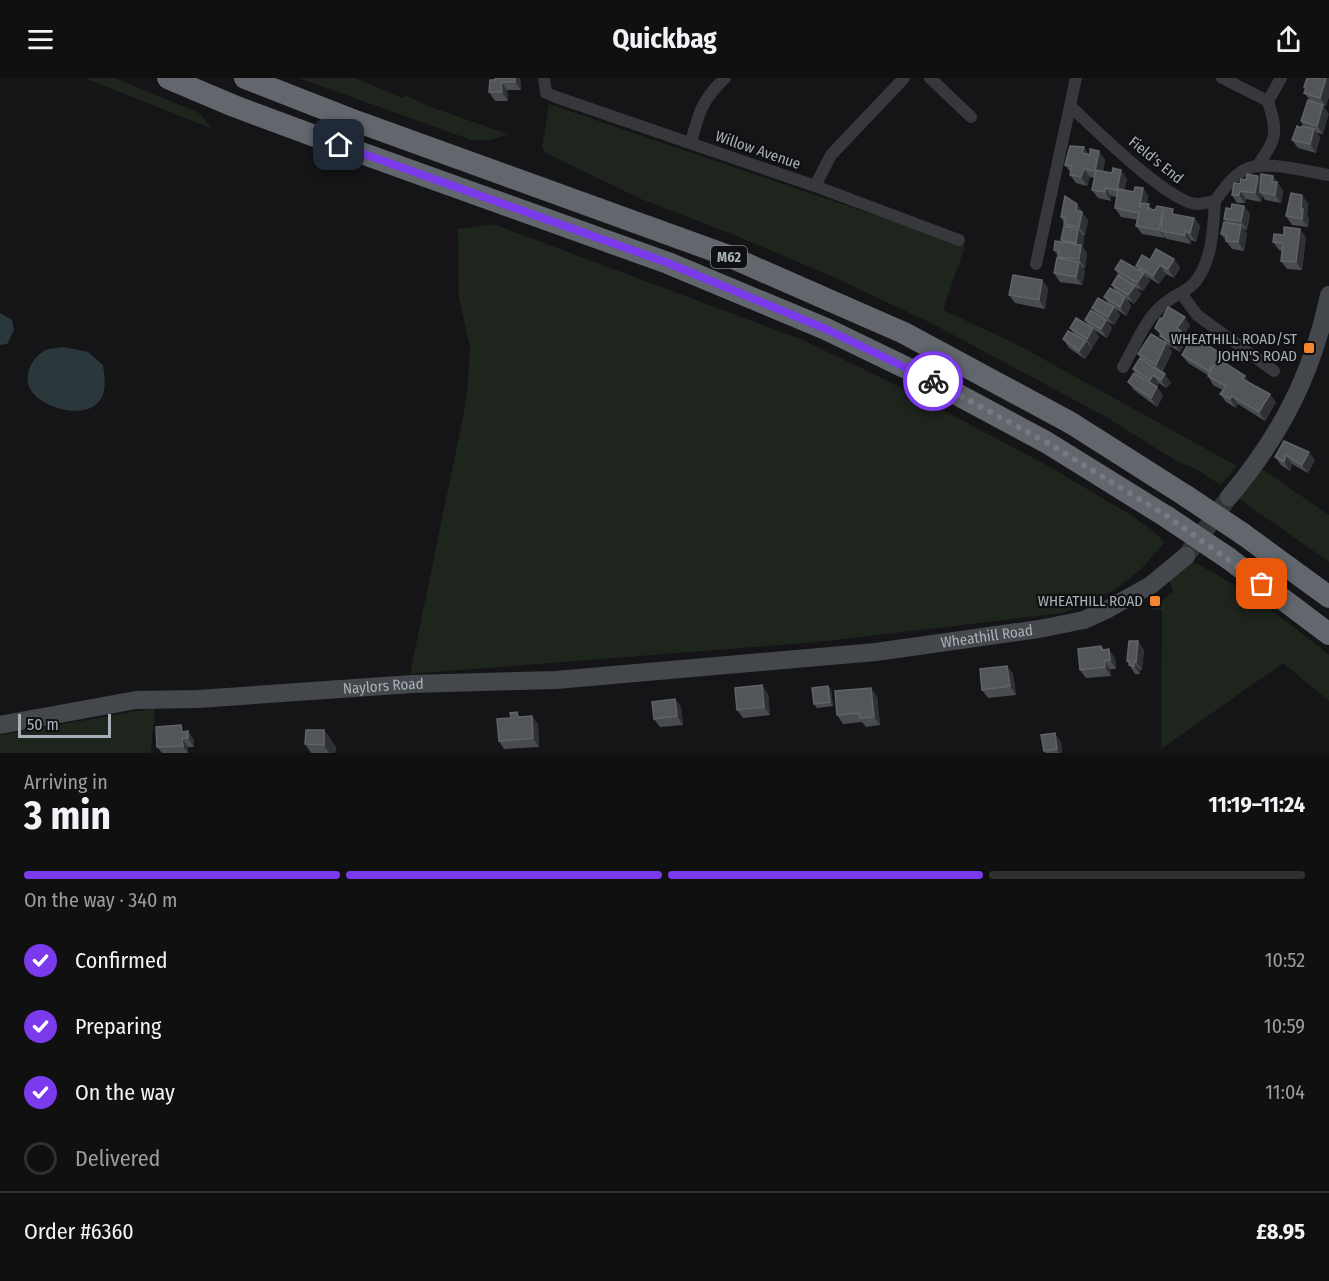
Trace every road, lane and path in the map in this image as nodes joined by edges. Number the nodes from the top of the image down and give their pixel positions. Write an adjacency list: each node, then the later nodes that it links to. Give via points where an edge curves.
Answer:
1 (168, 78): 28 (highway, M62, bridge, via 339,145 668,263 815,324 1046,442 1167,516)
2 (245, 78): 27 (highway, M62, bridge, via 726,255 904,333 1071,423 1243,534)
3 (544, 78): 13 (street, Willow Avenue, via 546,93)
4 (725, 78): 13 (street, via 708,94)
5 (904, 78): 16 (street, via 831,155)
6 (930, 78): 12 (street)
7 (1076, 78): 11 (street)
8 (1222, 78): 10 (street)
9 (1281, 78): 10 (street)
10 (1268, 101): 14 (street, via 1275,124 1274,142)
11 (1071, 107): 17 (street, Field's End, via 1158,184 1196,204); 19 (street)
12 (971, 117)
13 (691, 142): 16 (street, Willow Avenue)
14 (1258, 165): 15 (street); 17 (street, via 1230,181)
15 (1329, 175)
16 (815, 186): 18 (street, Willow Avenue)
17 (1215, 201): 20 (street, via 1206,261 1196,281)
18 (959, 240)
19 (1036, 264)
20 (1181, 293): 23 (street, via 1154,311); 24 (street, via 1197,315)
21 (1329, 295): 22 (street)
22 (1323, 349): 25 (street, via 1255,466)
23 (1123, 367)
24 (1274, 371)
25 (1229, 497)
26 (1186, 556): 29 (street, Wheathill Road, via 1151,585 1084,620 876,652)
27 (1329, 597)
28 (1329, 634)
29 (768, 660): 30 (street, Naylors Road, via 556,680 136,700)
30 (0, 725)

